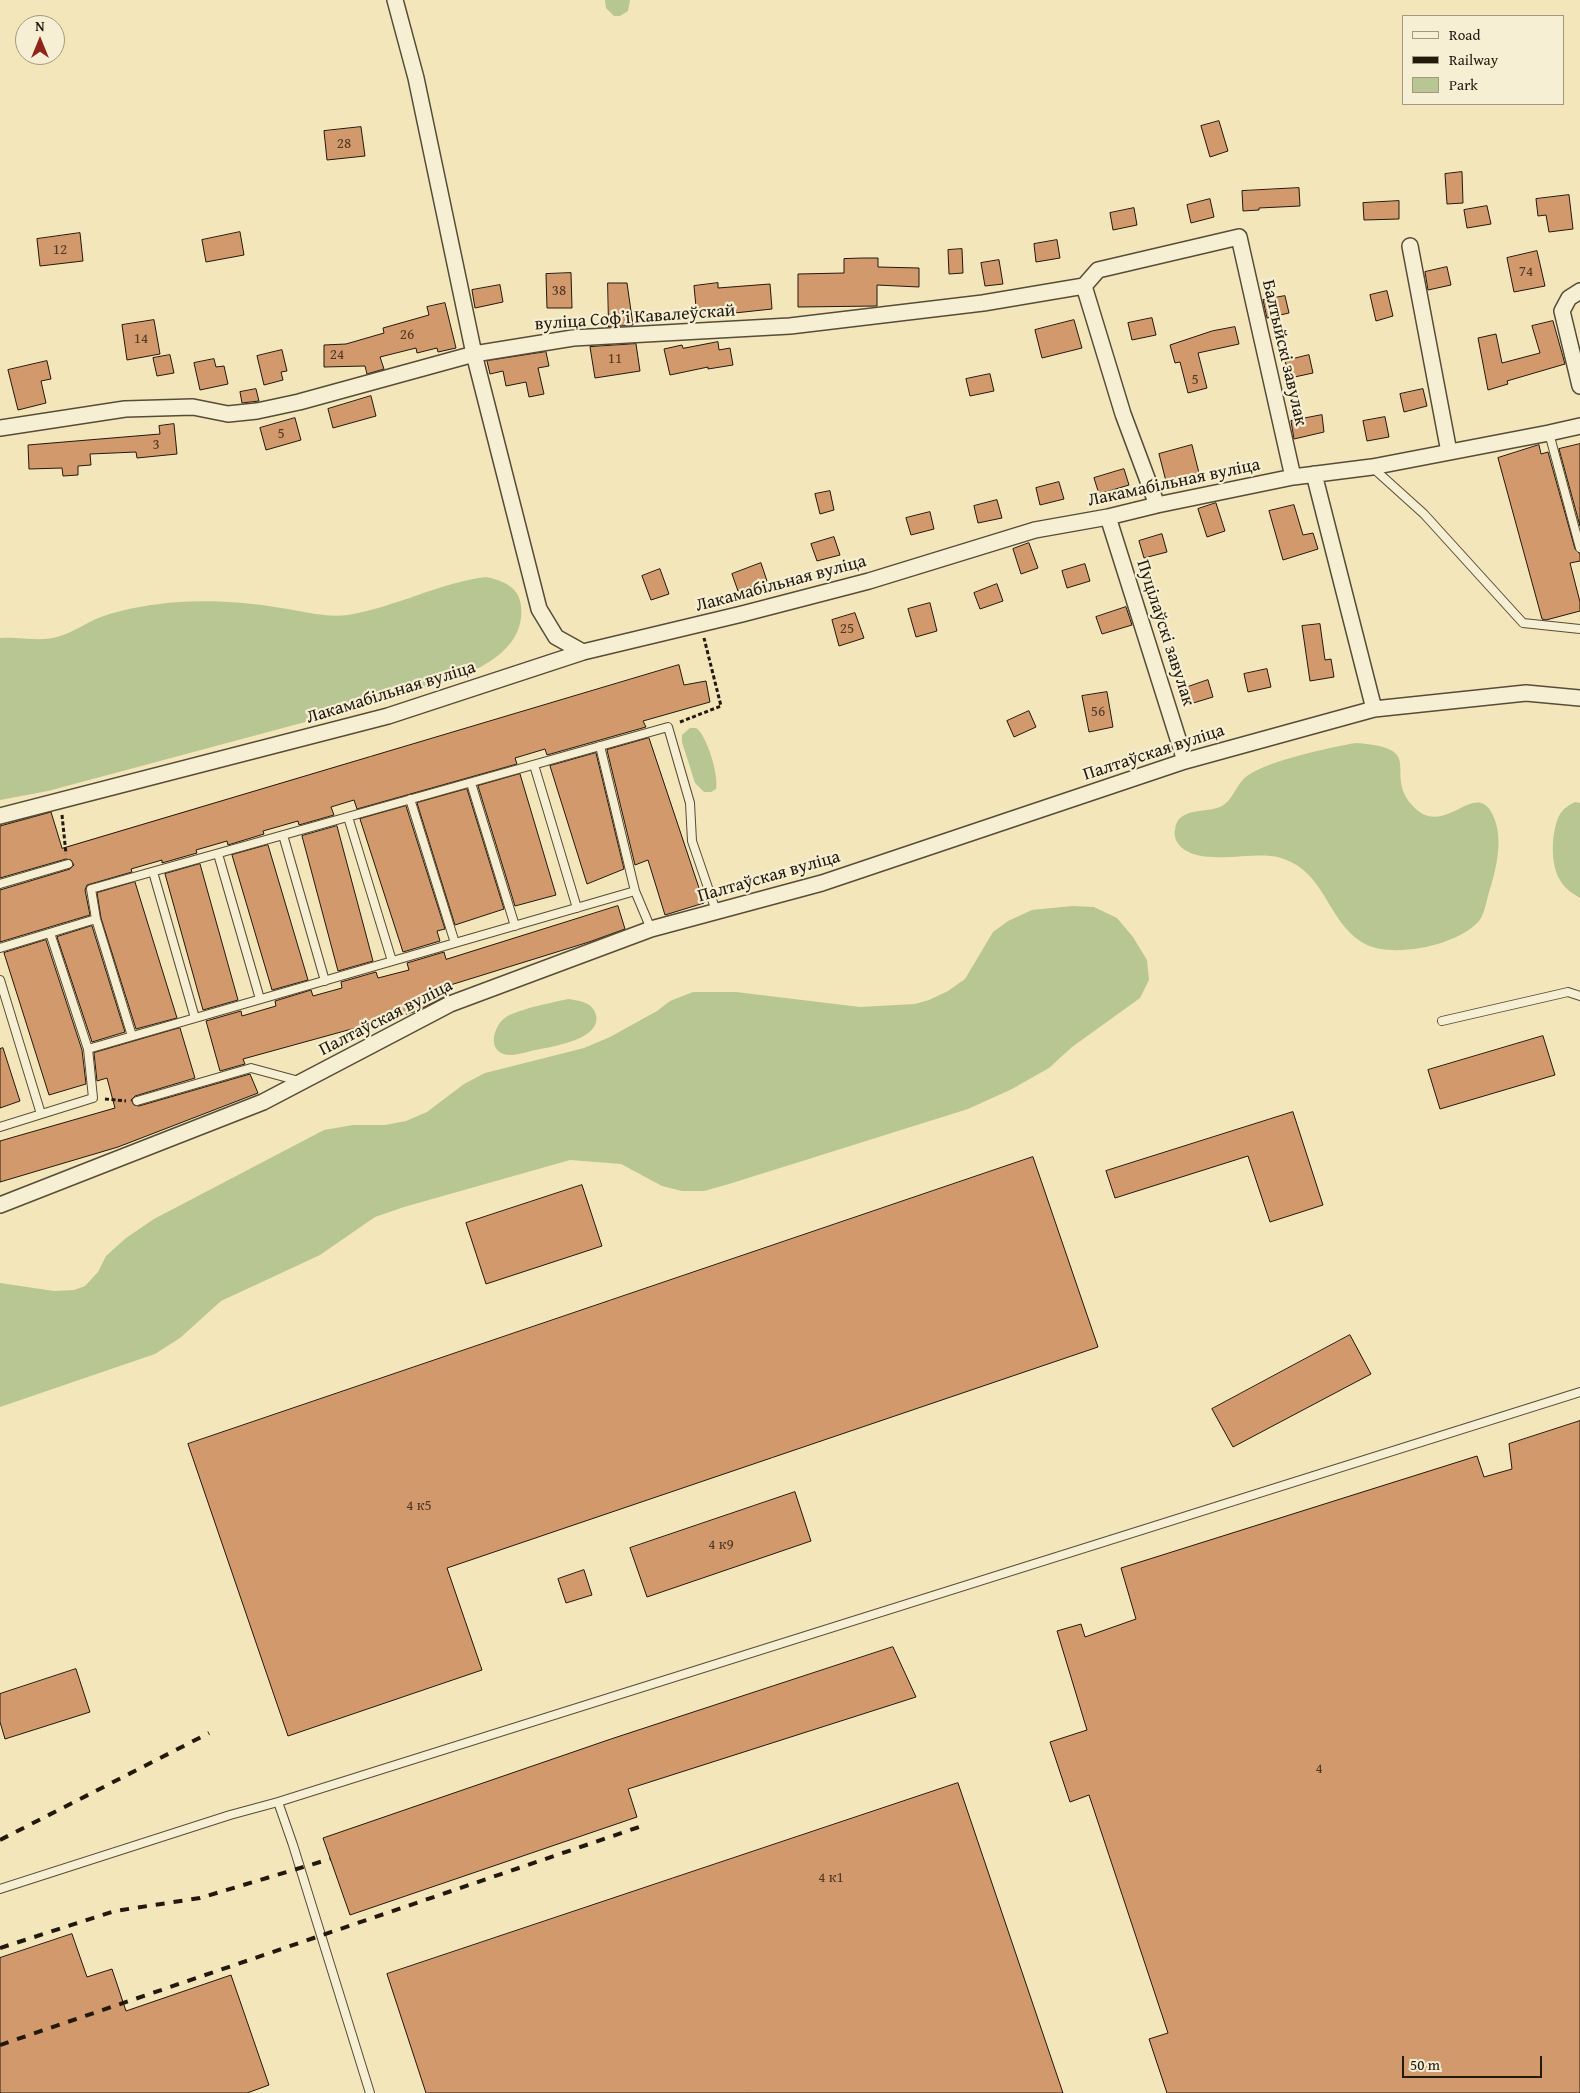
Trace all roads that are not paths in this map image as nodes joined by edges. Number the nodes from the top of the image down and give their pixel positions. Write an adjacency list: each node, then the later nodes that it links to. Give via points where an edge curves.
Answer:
1 (395, 0): 5 (street, via 416,78)
2 (1410, 246): 10 (street)
3 (1084, 286): 5 (street, вуліца Софʼі Кавалеўскай, via 983,303 790,326 573,338); 13 (street, Балтыйскі завулак, via 1098,270 1239,237); 14 (street, via 1123,414)
4 (1580, 290): 6 (street, via 1569,298 1562,311)
5 (474, 354): 8 (street, вуліца Софʼі Кавалеўскай, via 257,411 228,414 193,407 124,408); 18 (street, via 539,609 556,637)
6 (1580, 386)
7 (1580, 426): 9 (street, Лакамабільная вуліца)
8 (0, 428)
9 (1550, 433): 10 (street, Лакамабільная вуліца); 16 (lane)
10 (1449, 452): 11 (street, Лакамабільная вуліца)
11 (1372, 467): 12 (street, Лакамабільная вуліца); 17 (lane, via 1424,514 1523,623)
12 (1314, 474): 13 (street, Лакамабільная вуліца); 20 (street)
13 (1294, 477): 14 (street, Лакамабільная вуліца)
14 (1157, 505): 15 (street, Лакамабільная вуліца)
15 (1108, 517): 18 (street, Лакамабільная вуліца, via 1035,530 869,581); 22 (street, Пуцілаўскі завулак)
16 (1580, 548)
17 (1580, 629)
18 (583, 652): 26 (street, Лакамабільная вуліца, via 388,716)
19 (1580, 698): 20 (street, Палтаўская вуліца, via 1526,693)
20 (1374, 709): 22 (street, Палтаўская вуліца)
21 (600, 746): 23 (lane); 33 (lane); 35 (lane, via 668,727 690,802 692,841)
22 (1186, 761): 35 (street, Палтаўская вуліца, via 822,883)
23 (534, 765): 24 (lane); 34 (lane)
24 (471, 782): 25 (lane); 37 (lane)
25 (410, 799): 27 (lane); 40 (lane)
26 (0, 816)
27 (348, 817): 28 (lane); 42 (lane)
28 (283, 835): 29 (lane); 44 (lane)
29 (218, 854): 31 (lane); 46 (lane)
30 (68, 864): 32 (lane)
31 (153, 872): 36 (lane, via 91,889); 47 (lane)
32 (0, 884)
33 (635, 891): 34 (lane); 38 (lane)
34 (577, 908): 37 (lane)
35 (716, 911): 38 (street, Палтаўская вуліца)
36 (96, 919): 39 (lane); 49 (lane)
37 (515, 926): 40 (lane)
38 (651, 929): 51 (street, Палтаўская вуліца, via 450,1004)
39 (50, 932): 41 (lane); 50 (lane)
40 (455, 943): 42 (lane)
41 (0, 948)
42 (392, 961): 44 (lane)
43 (0, 980): 53 (lane)
44 (325, 981): 46 (lane)
45 (1580, 996): 48 (lane, via 1568,992)
46 (260, 999): 47 (lane)
47 (195, 1018): 49 (lane)
48 (1442, 1021)
49 (132, 1036): 50 (lane)
50 (88, 1049): 53 (lane, via 93,1098)
51 (301, 1082): 52 (lane, via 251,1068); 55 (street, Палтаўская вуліца, via 263,1102)
52 (136, 1101)
53 (42, 1114): 54 (lane)
54 (0, 1126)
55 (0, 1206)
56 (1580, 1392): 57 (lane)
57 (278, 1802): 58 (lane); 59 (lane)
58 (0, 1889)
59 (370, 2093)

